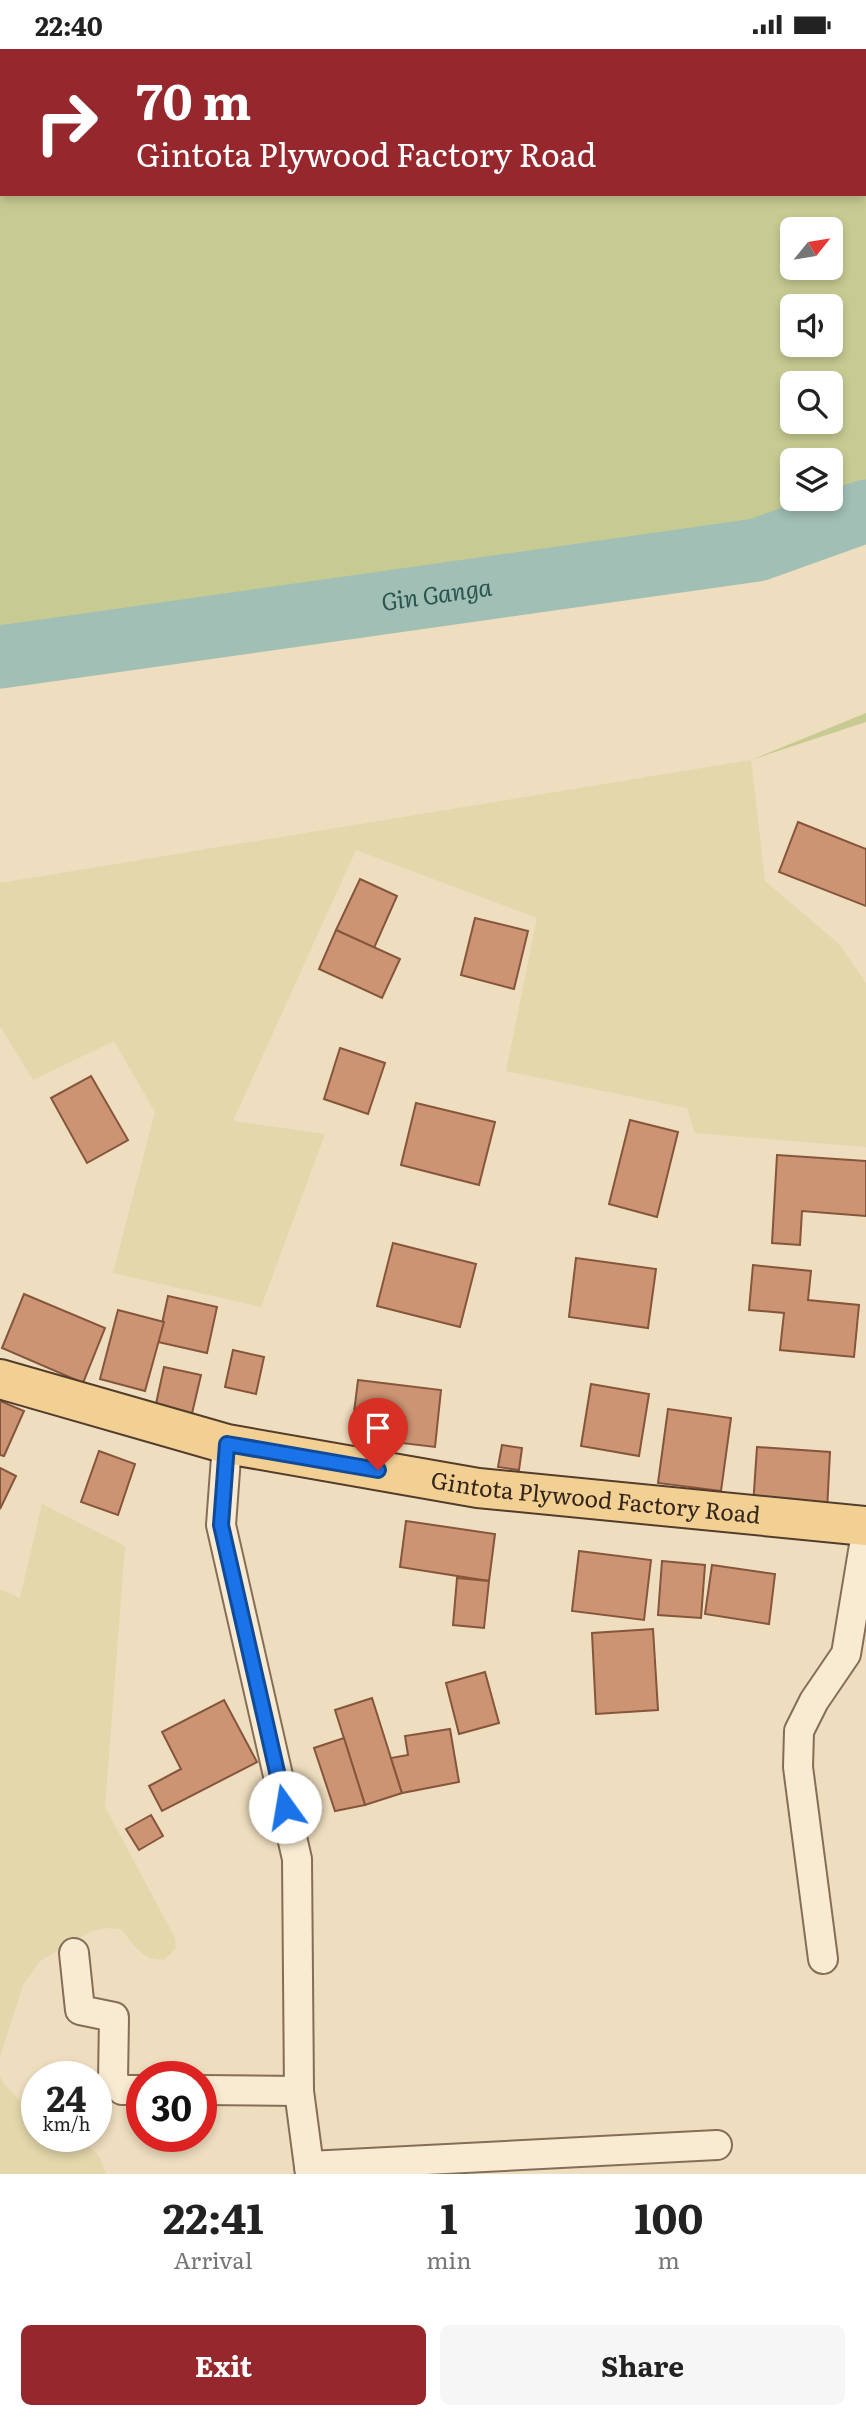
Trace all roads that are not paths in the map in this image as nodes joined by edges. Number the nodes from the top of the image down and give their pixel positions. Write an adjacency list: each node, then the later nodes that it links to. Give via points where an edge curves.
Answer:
1 (0, 1379): 2 (main road, Gintota Plywood Factory Road)
2 (227, 1444): 3 (main road, Gintota Plywood Factory Road, via 478,1488); 9 (street, via 221,1525 297,1859)
3 (866, 1526)
4 (866, 1533): 6 (street, via 846,1654 799,1731 799,1766)
5 (74, 1953): 7 (street, via 80,2010 114,2017 113,2081)
6 (823, 1959)
7 (126, 2089)
8 (217, 2090): 9 (street)
9 (299, 2091): 11 (street)
10 (717, 2145): 11 (street)
11 (309, 2170)

